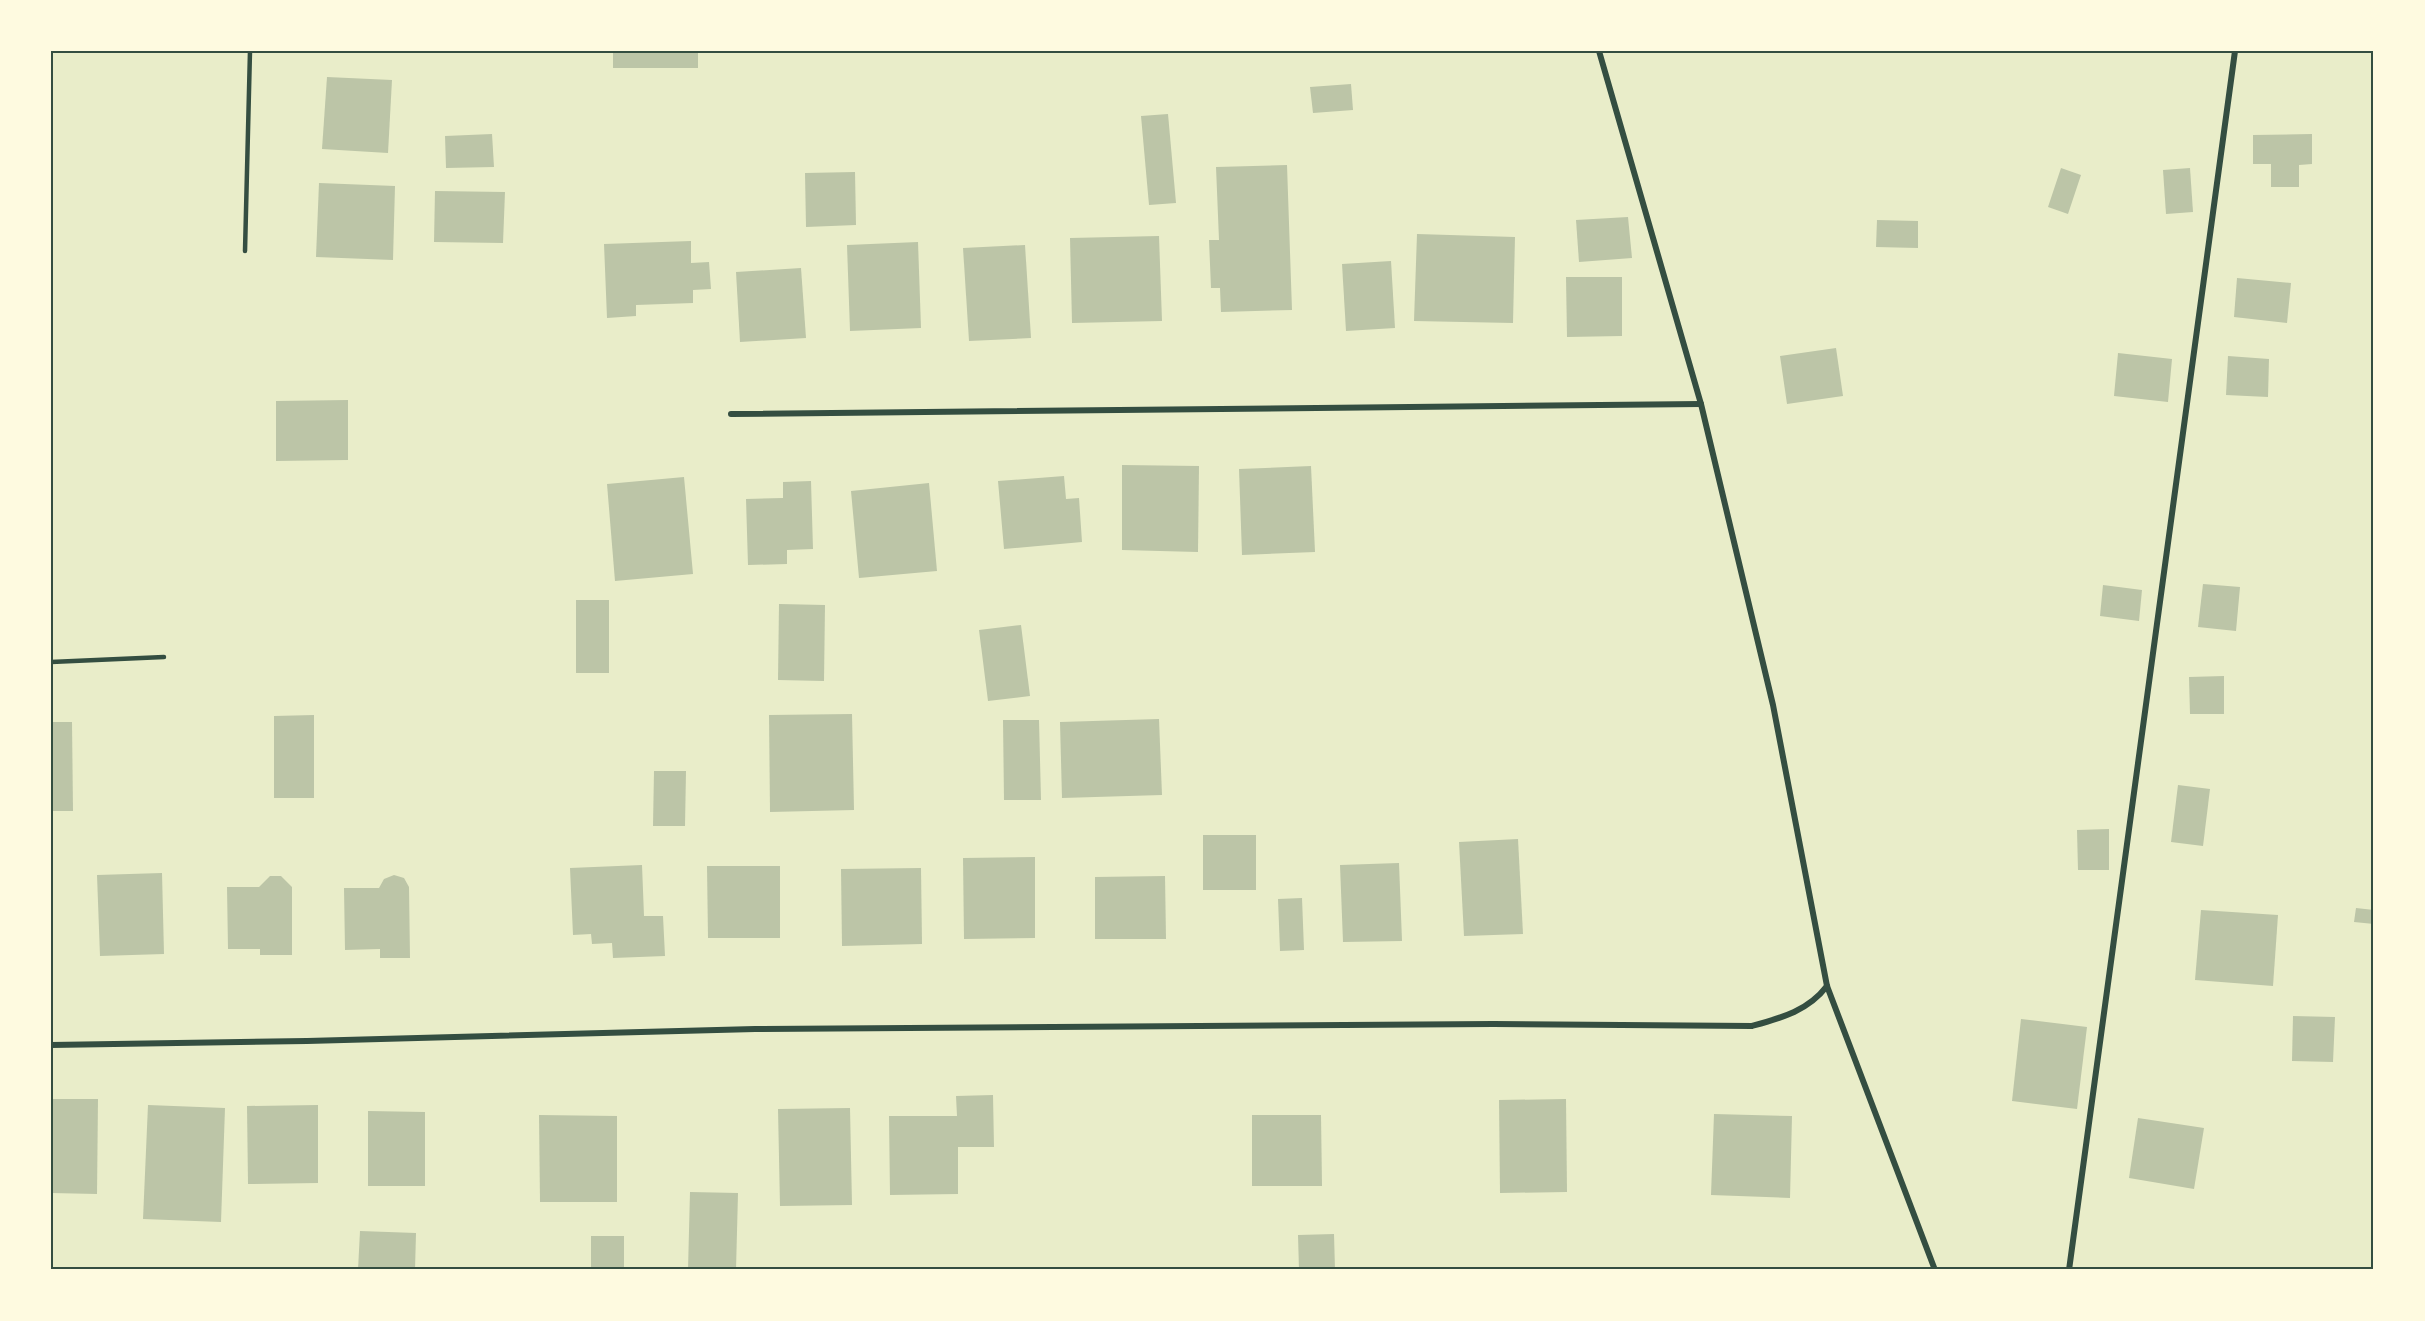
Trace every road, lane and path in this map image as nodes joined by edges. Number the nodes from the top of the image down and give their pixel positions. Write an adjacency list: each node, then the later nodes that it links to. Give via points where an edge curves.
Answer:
1 (250, 51): 4 (lane)
2 (1599, 51): 5 (street)
3 (2235, 51): 12 (street)
4 (244, 251)
5 (1701, 404): 6 (street); 9 (street, via 1773,705)
6 (731, 414)
7 (164, 657): 8 (lane)
8 (51, 662)
9 (1827, 986): 10 (street, via 1805,1007 1752,1026 778,1029); 11 (street)
10 (51, 1045)
11 (1935, 1270)
12 (2069, 1270)

